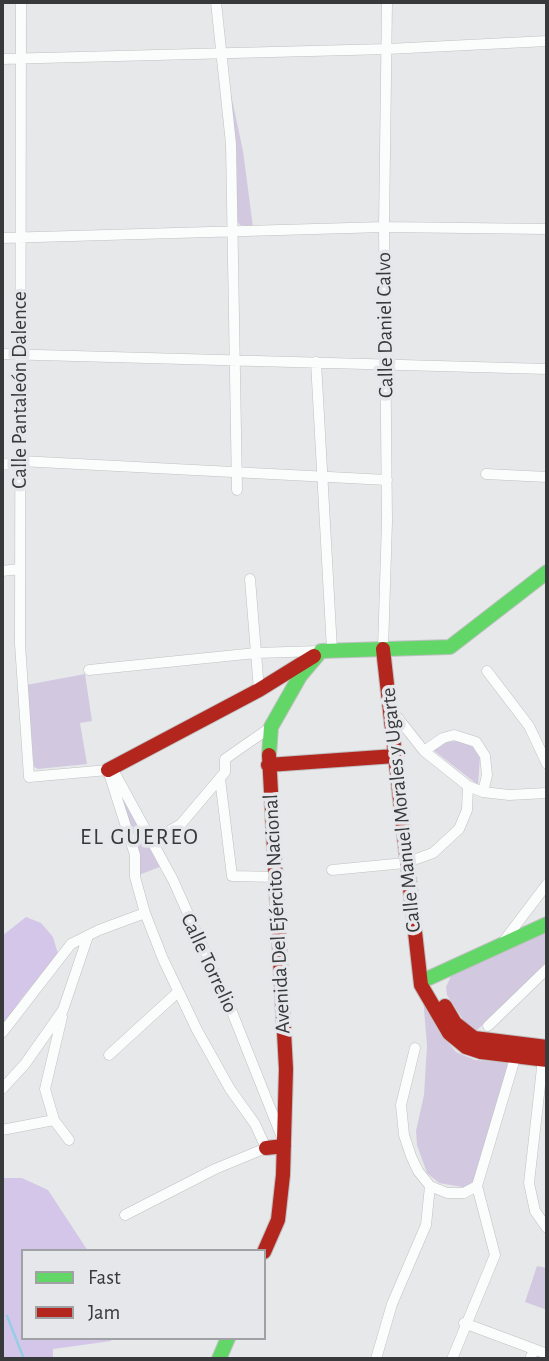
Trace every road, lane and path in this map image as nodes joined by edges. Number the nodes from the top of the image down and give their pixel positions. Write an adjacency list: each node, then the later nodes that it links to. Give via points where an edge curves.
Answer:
1 (21, 2): 7 (street, Calle Pantaleón Dalence)
2 (216, 2): 6 (street)
3 (387, 2): 5 (street, Calle Daniel Calvo)
4 (547, 41): 5 (street)
5 (388, 49): 6 (street); 9 (street, Calle Daniel Calvo)
6 (221, 51): 7 (street); 11 (street, via 232,144)
7 (21, 58): 8 (street); 12 (street, Calle Pantaleón Dalence)
8 (2, 59)
9 (384, 227): 10 (street); 11 (street); 18 (street, Calle Daniel Calvo)
10 (547, 229)
11 (232, 233): 12 (street); 16 (street)
12 (20, 237): 13 (street); 14 (street, Calle Pantaleón Dalence)
13 (2, 238)
14 (21, 353): 15 (street); 16 (street); 20 (street, Calle Pantaleón Dalence)
15 (2, 354)
16 (235, 359): 17 (street); 22 (street)
17 (316, 362): 18 (street); 24 (street)
18 (386, 363): 19 (street); 26 (street, Calle Daniel Calvo)
19 (547, 369)
20 (20, 461): 21 (street); 22 (street); 28 (street, Calle Pantaleón Dalence)
21 (2, 465)
22 (237, 474): 24 (street); 27 (street)
23 (486, 474): 25 (street)
24 (322, 477): 26 (street); 33 (street)
25 (547, 477)
26 (387, 480): 32 (street, Calle Daniel Calvo)
27 (237, 490)
28 (19, 569): 29 (street); 44 (street, Calle Pantaleón Dalence, via 29,777)
29 (2, 571)
30 (547, 572): 32 (main road, via 450,647)
31 (250, 579): 34 (street)
32 (383, 649): 33 (main road); 38 (main road, Calle Manuel Morales y Ugarte)
33 (326, 651): 34 (street); 37 (main road); 39 (main road, Avenida Del Ejército Nacional, via 300,676)
34 (256, 653): 35 (street); 37 (street)
35 (89, 670)
36 (487, 671): 42 (street, via 530,726)
37 (260, 690): 44 (main road)
38 (390, 708): 40 (street); 41 (main road, Calle Manuel Morales y Ugarte)
39 (271, 727): 43 (main road, Avenida Del Ejército Nacional); 45 (street, via 225,759)
40 (424, 751): 46 (street); 47 (street, via 454,736 476,742 485,757)
41 (395, 756): 43 (main road); 50 (main road, Calle Manuel Morales y Ugarte)
42 (547, 764)
43 (268, 765): 52 (main road, Avenida Del Ejército Nacional)
44 (110, 770): 49 (street, Calle Torrelio); 54 (street, via 135,855 135,877)
45 (220, 779): 49 (street, via 181,824); 52 (street, via 232,876)
46 (468, 786): 47 (street); 50 (street, via 467,810 459,829 433,853)
47 (483, 792): 48 (street)
48 (547, 793)
49 (152, 841): 72 (street, Calle Torrelio, via 232,1012)
50 (405, 863): 51 (street); 59 (main road, Calle Manuel Morales y Ugarte)
51 (332, 870)
52 (277, 877): 72 (main road, Avenida Del Ejército Nacional, via 286,1069)
53 (547, 884): 57 (street, via 503,938)
54 (145, 913): 56 (street); 60 (street)
55 (547, 923): 57 (main road)
56 (88, 936): 61 (street); 63 (street, via 71,944)
57 (503, 946): 59 (main road)
58 (547, 969): 62 (street)
59 (424, 975): 66 (main road, via 421,985 455,1039 472,1051); 67 (main road, via 455,1023 474,1038)
60 (178, 992): 65 (street); 73 (street)
61 (64, 1010): 68 (street); 69 (street, via 45,1088)
62 (488, 1026)
63 (2, 1033)
64 (415, 1048): 74 (street, via 401,1105 404,1135 418,1171)
65 (109, 1055)
66 (516, 1055): 67 (main road); 75 (street)
67 (546, 1056): 77 (street, via 529,1183 535,1211)
68 (2, 1089)
69 (54, 1120): 70 (street); 71 (street)
70 (2, 1130)
71 (69, 1140)
72 (284, 1146): 73 (main road); 78 (main road, Avenida Del Ejército Nacional, via 278,1220)
73 (266, 1148): 76 (street)
74 (430, 1186): 75 (street, via 464,1194); 84 (street, via 426,1225 392,1304)
75 (477, 1186): 79 (street, via 495,1255)
76 (125, 1215)
77 (547, 1228)
78 (265, 1249)
79 (464, 1323): 81 (street); 85 (street)
80 (227, 1340): 83 (main road)
81 (532, 1354): 82 (street)
82 (547, 1354)
83 (219, 1359)
84 (376, 1359)
85 (452, 1359)

